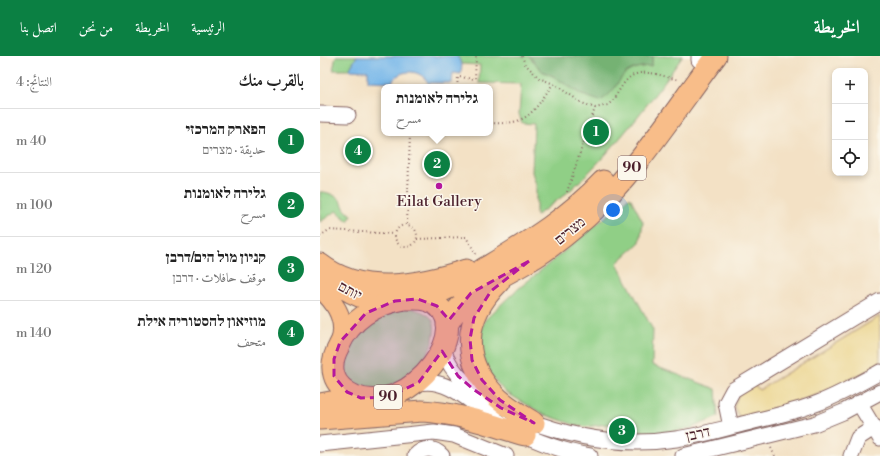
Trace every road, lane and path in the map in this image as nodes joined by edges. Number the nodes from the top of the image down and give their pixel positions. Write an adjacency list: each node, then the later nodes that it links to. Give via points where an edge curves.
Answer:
1 (476, 56): 5 (path, via 475,79 458,77)
2 (522, 56): 6 (path, via 531,72)
3 (704, 57): 4 (highway, מצרים / 90); 17 (highway, מצרים / 90, via 613,191 574,229)
4 (683, 81): 7 (path, via 647,72 640,73 626,80 608,105); 17 (highway, מצרים / 90, via 601,183)
5 (457, 84)
6 (554, 84): 7 (path, via 582,103); 10 (path, via 534,112 526,118 506,124)
7 (595, 108): 12 (path)
8 (320, 114): 9 (street)
9 (348, 115)
10 (493, 123)
11 (410, 136): 13 (path)
12 (567, 193)
13 (407, 224): 14 (path, via 399,227); 16 (path, via 415,229)
14 (394, 234): 15 (path, via 329,230); 16 (path, via 397,243 404,247 413,245)
15 (320, 236)
16 (417, 239): 19 (path, via 466,237)
17 (522, 255): 19 (highway); 22 (highway, מצרים / 90, via 447,290); 25 (highway, מצרים / 90, via 472,294 456,309); 37 (highway, via 508,275 491,291 474,318 470,340 472,360 482,380)
18 (320, 264): 19 (highway, via 361,283 380,285 429,280)
19 (482, 264)
20 (320, 270): 24 (main road, יותם, via 347,292)
21 (320, 288): 27 (main road, יותם, via 332,302 343,327)
22 (418, 299): 24 (highway, 90); 25 (highway, 90, via 437,306)
23 (880, 301): 36 (street, via 733,390 726,403)
24 (384, 304): 27 (highway, 90, via 359,319 347,331)
25 (447, 325): 26 (highway, 90)
26 (443, 349): 30 (highway, 90); 37 (street, דרבן, via 450,366 465,383)
27 (337, 351): 29 (highway, 90); 32 (highway, 90, via 334,376 347,392)
28 (880, 372): 36 (street, דרבן, via 819,403)
29 (320, 378)
30 (416, 384): 32 (highway, 90, via 389,397); 37 (street, דרבן, via 428,381 446,386 484,412)
31 (880, 392): 33 (street, דרבן)
32 (357, 397): 34 (highway, 90)
33 (859, 403): 39 (street); 45 (street, דרבן, via 832,417 801,428)
34 (320, 404)
35 (320, 419): 37 (highway, via 422,411 458,415)
36 (731, 427): 37 (street, דרבן, via 671,440 625,442)
37 (529, 429): 42 (street, דרבן)
38 (434, 432): 40 (street); 41 (street); 44 (street, via 454,435)
39 (877, 432): 46 (street, via 858,438)
40 (320, 444): 43 (street)
41 (428, 454)
42 (574, 454)
43 (327, 456)
44 (506, 456)
45 (683, 456)
46 (851, 456)

